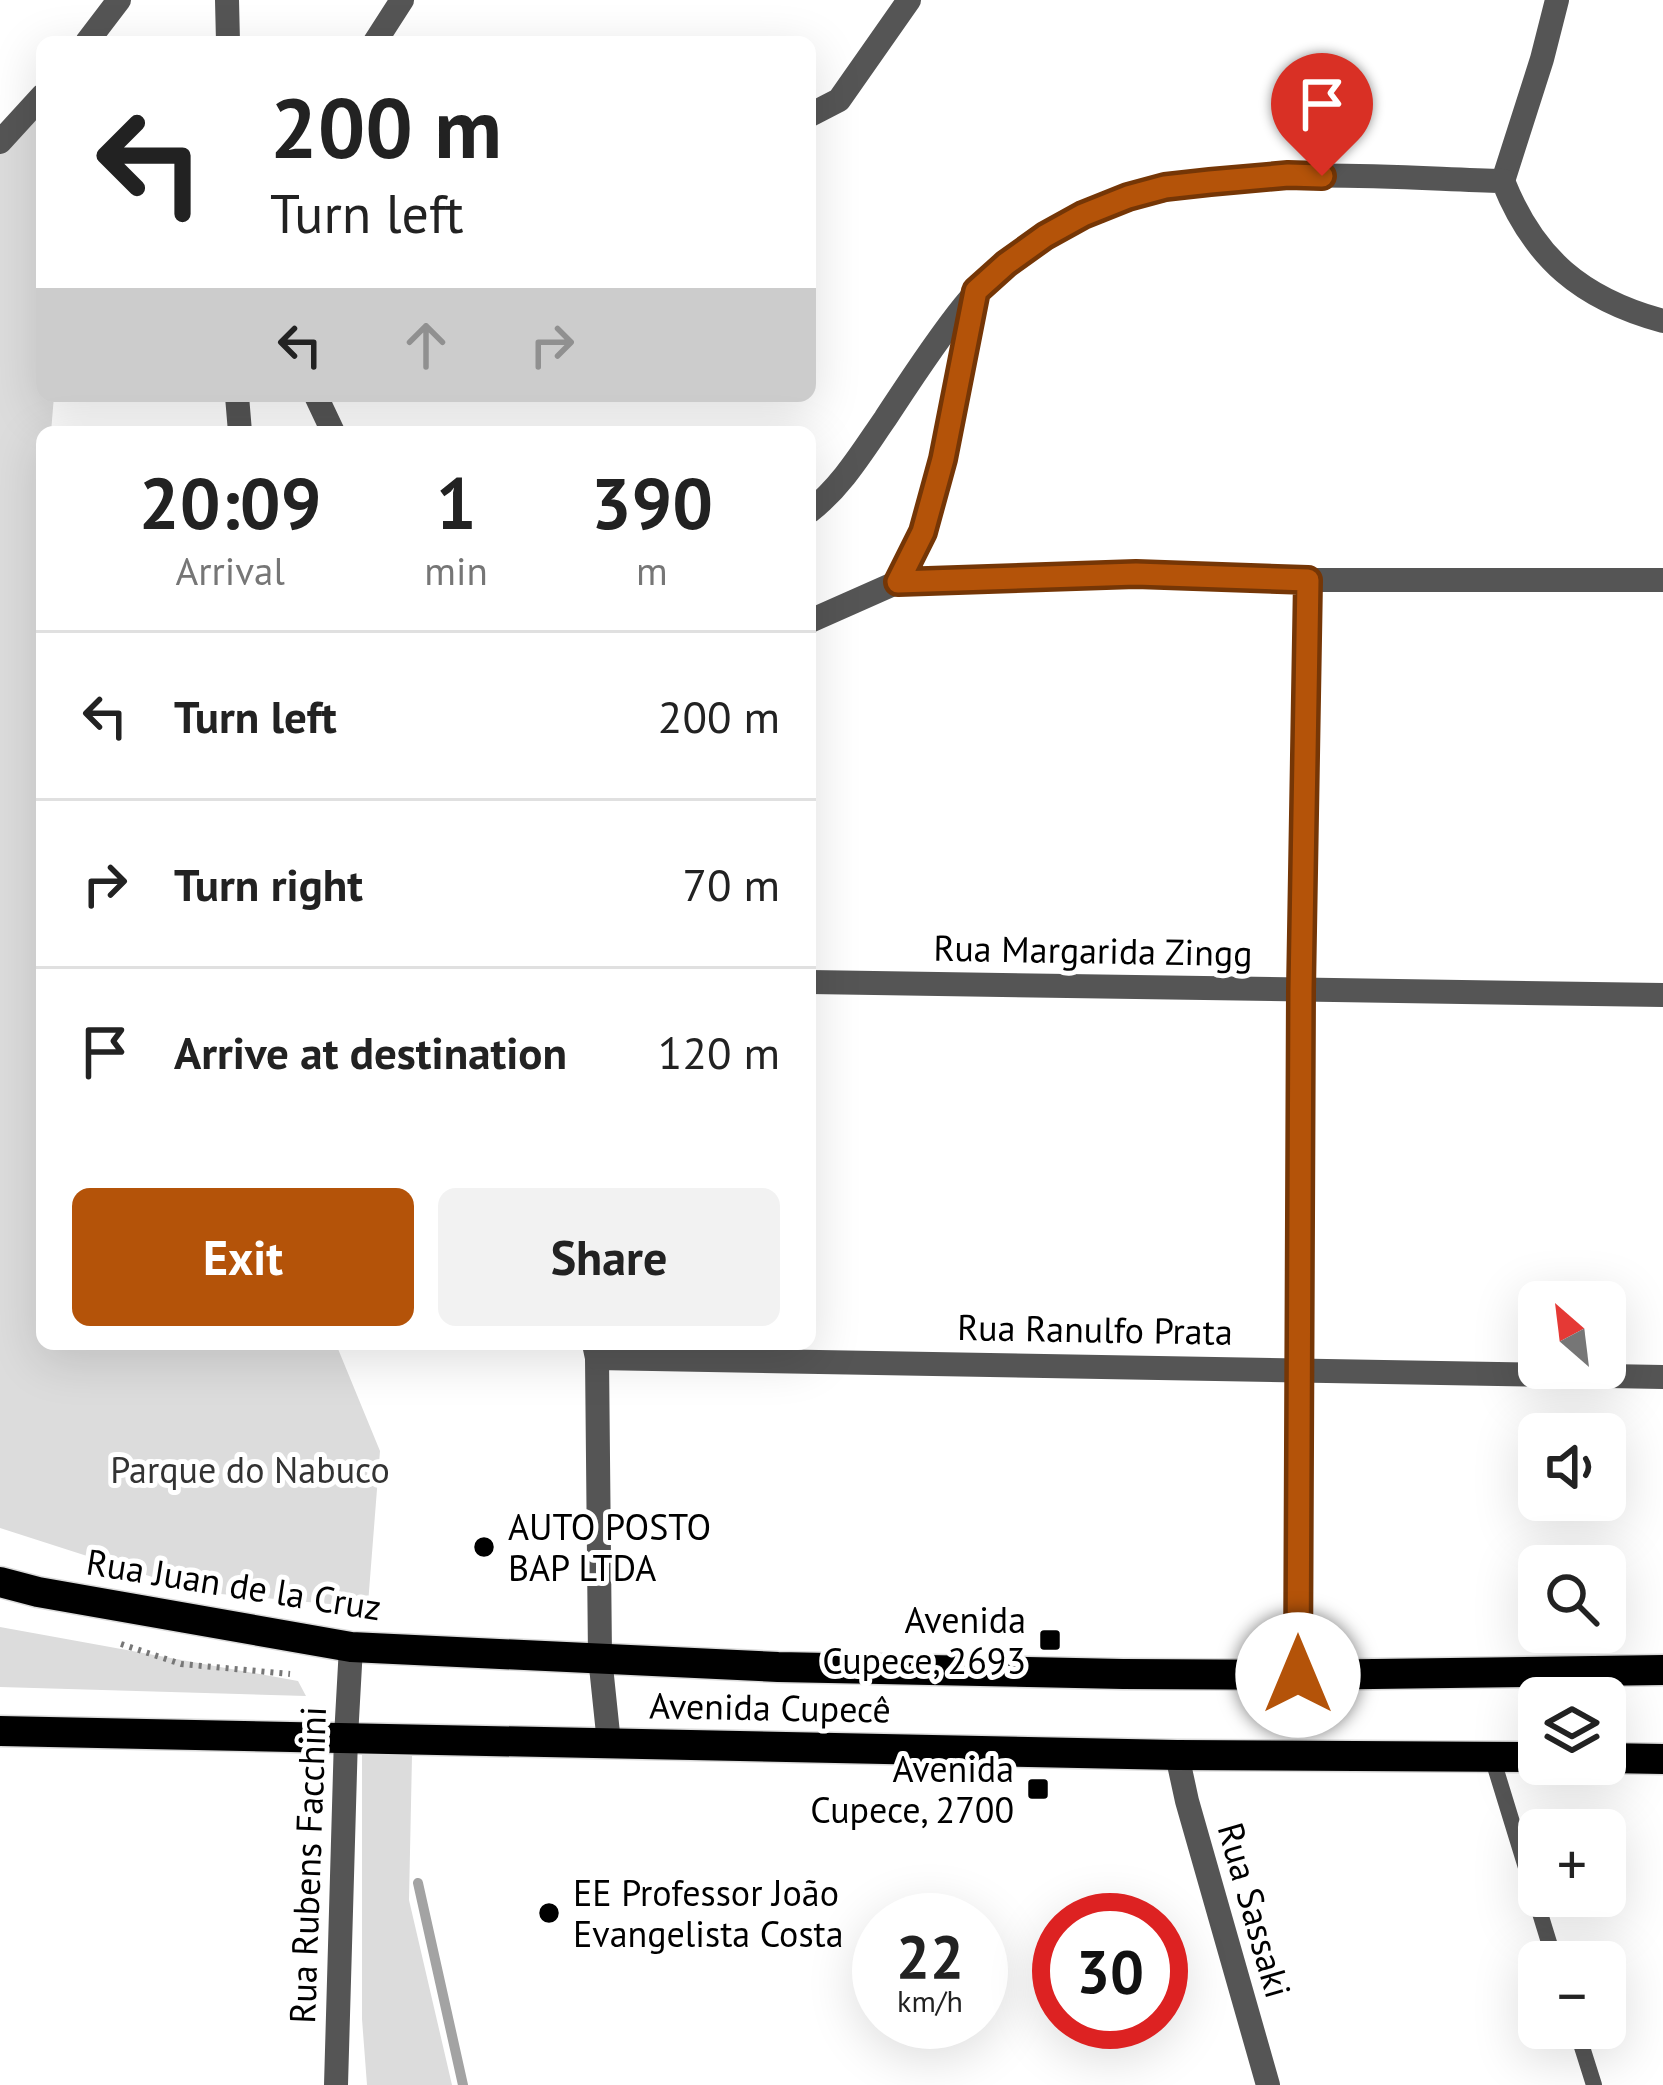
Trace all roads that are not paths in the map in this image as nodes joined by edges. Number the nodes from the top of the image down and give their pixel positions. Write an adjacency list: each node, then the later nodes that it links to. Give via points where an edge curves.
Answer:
1 (119, 0): 6 (street)
2 (226, 0): 7 (street)
3 (402, 0): 8 (street)
4 (909, 0): 10 (street, via 839,100)
5 (1557, 0): 12 (street)
6 (92, 36)
7 (228, 36)
8 (379, 36)
9 (36, 103): 11 (street)
10 (816, 112)
11 (0, 142)
12 (1503, 181): 13 (street, via 1288,175 1165,187 1083,215); 14 (street, via 1549,261 1582,288)
13 (976, 291): 15 (street, via 847,476); 18 (street, via 943,459 923,532)
14 (1663, 321)
15 (816, 505)
16 (1308, 580): 17 (street); 18 (street, via 1136,574); 21 (street)
17 (1663, 580)
18 (898, 582): 19 (street)
19 (816, 618)
20 (816, 982): 21 (street, Rua Margarida Zingg)
21 (1301, 990): 22 (street, Rua Margarida Zingg); 24 (street)
22 (1663, 995)
23 (596, 1351): 24 (street, Rua Ranulfo Prata); 28 (street)
24 (1300, 1368): 25 (street, Rua Ranulfo Prata); 30 (street)
25 (1663, 1377)
26 (0, 1582): 27 (main road, Rua Juan de la Cruz)
27 (351, 1648): 28 (main road, Rua Juan de la Cruz); 32 (street, Rua Rubens Facchini)
28 (600, 1657): 30 (main road, Avenida Cupecê); 33 (street)
29 (1663, 1670): 30 (main road, Avenida Cupecê)
30 (1298, 1675)
31 (0, 1731): 32 (main road, Avenida Cupecê)
32 (346, 1737): 33 (main road, Avenida Cupecê); 41 (street, Rua Rubens Facchini)
33 (609, 1743): 34 (main road, Avenida Cupecê)
34 (1177, 1755): 35 (main road, Avenida Cupecê); 42 (street, Rua Sassaki)
35 (1492, 1756): 36 (main road, Avenida Cupecê); 39 (lane)
36 (1518, 1757)
37 (1626, 1758): 38 (main road)
38 (1663, 1759)
39 (1549, 1941)
40 (1583, 2049): 43 (lane)
41 (336, 2085)
42 (1268, 2085)
43 (1594, 2085)

